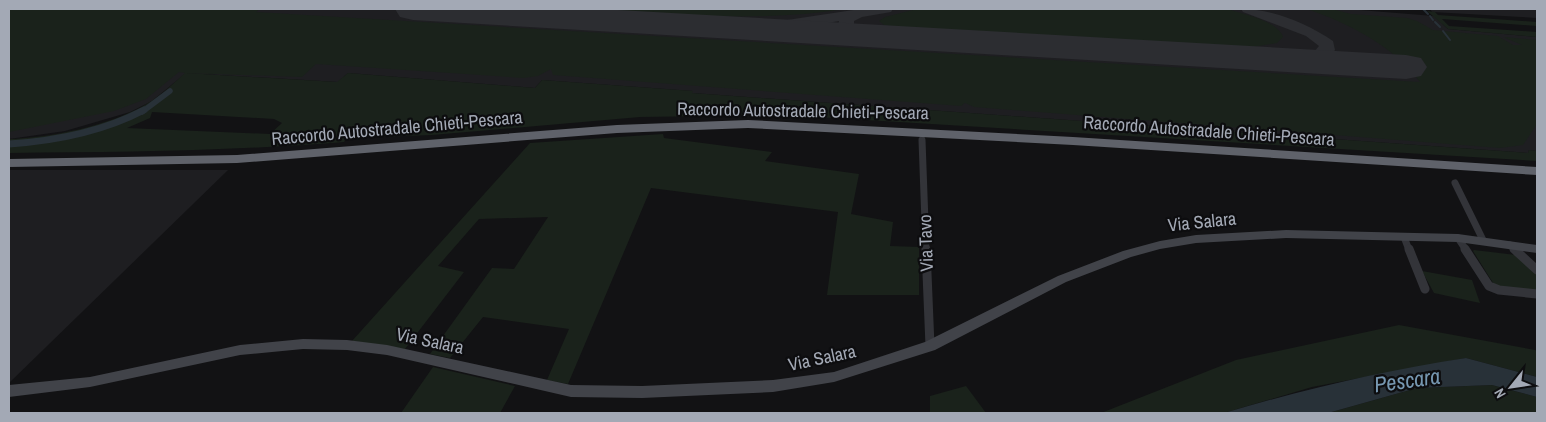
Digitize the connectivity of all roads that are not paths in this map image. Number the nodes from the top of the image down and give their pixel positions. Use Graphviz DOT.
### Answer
graph roads {
  1 [pos="922,140"];
  2 [pos="9,157"];
  3 [pos="9,163"];
  4 [pos="1537,165"];
  5 [pos="1537,171"];
  6 [pos="1455,182"];
  7 [pos="1404,237"];
  8 [pos="1458,238"];
  9 [pos="1483,240"];
  10 [pos="1508,243"];
  11 [pos="1537,249"];
  12 [pos="1537,270"];
  13 [pos="1425,288"];
  14 [pos="1537,294"];
  15 [pos="930,346"];
  16 [pos="9,391"];
  1 -- 15 [label="street, Via Tavo"];
  2 -- 4 [label="highway, Raccordo Autostradale Chieti-Pescara"];
  3 -- 5 [label="highway, Raccordo Autostradale Chieti-Pescara"];
  6 -- 9 [label="street"];
  7 -- 8 [label="street, Via Salara"];
  7 -- 13 [label="street"];
  7 -- 15 [label="street, Via Salara"];
  8 -- 9 [label="street, Via Salara"];
  8 -- 14 [label="street"];
  9 -- 10 [label="street, Via Salara"];
  10 -- 11 [label="street, Via Salara"];
  10 -- 12 [label="street"];
  15 -- 16 [label="street, Via Salara"];
}
